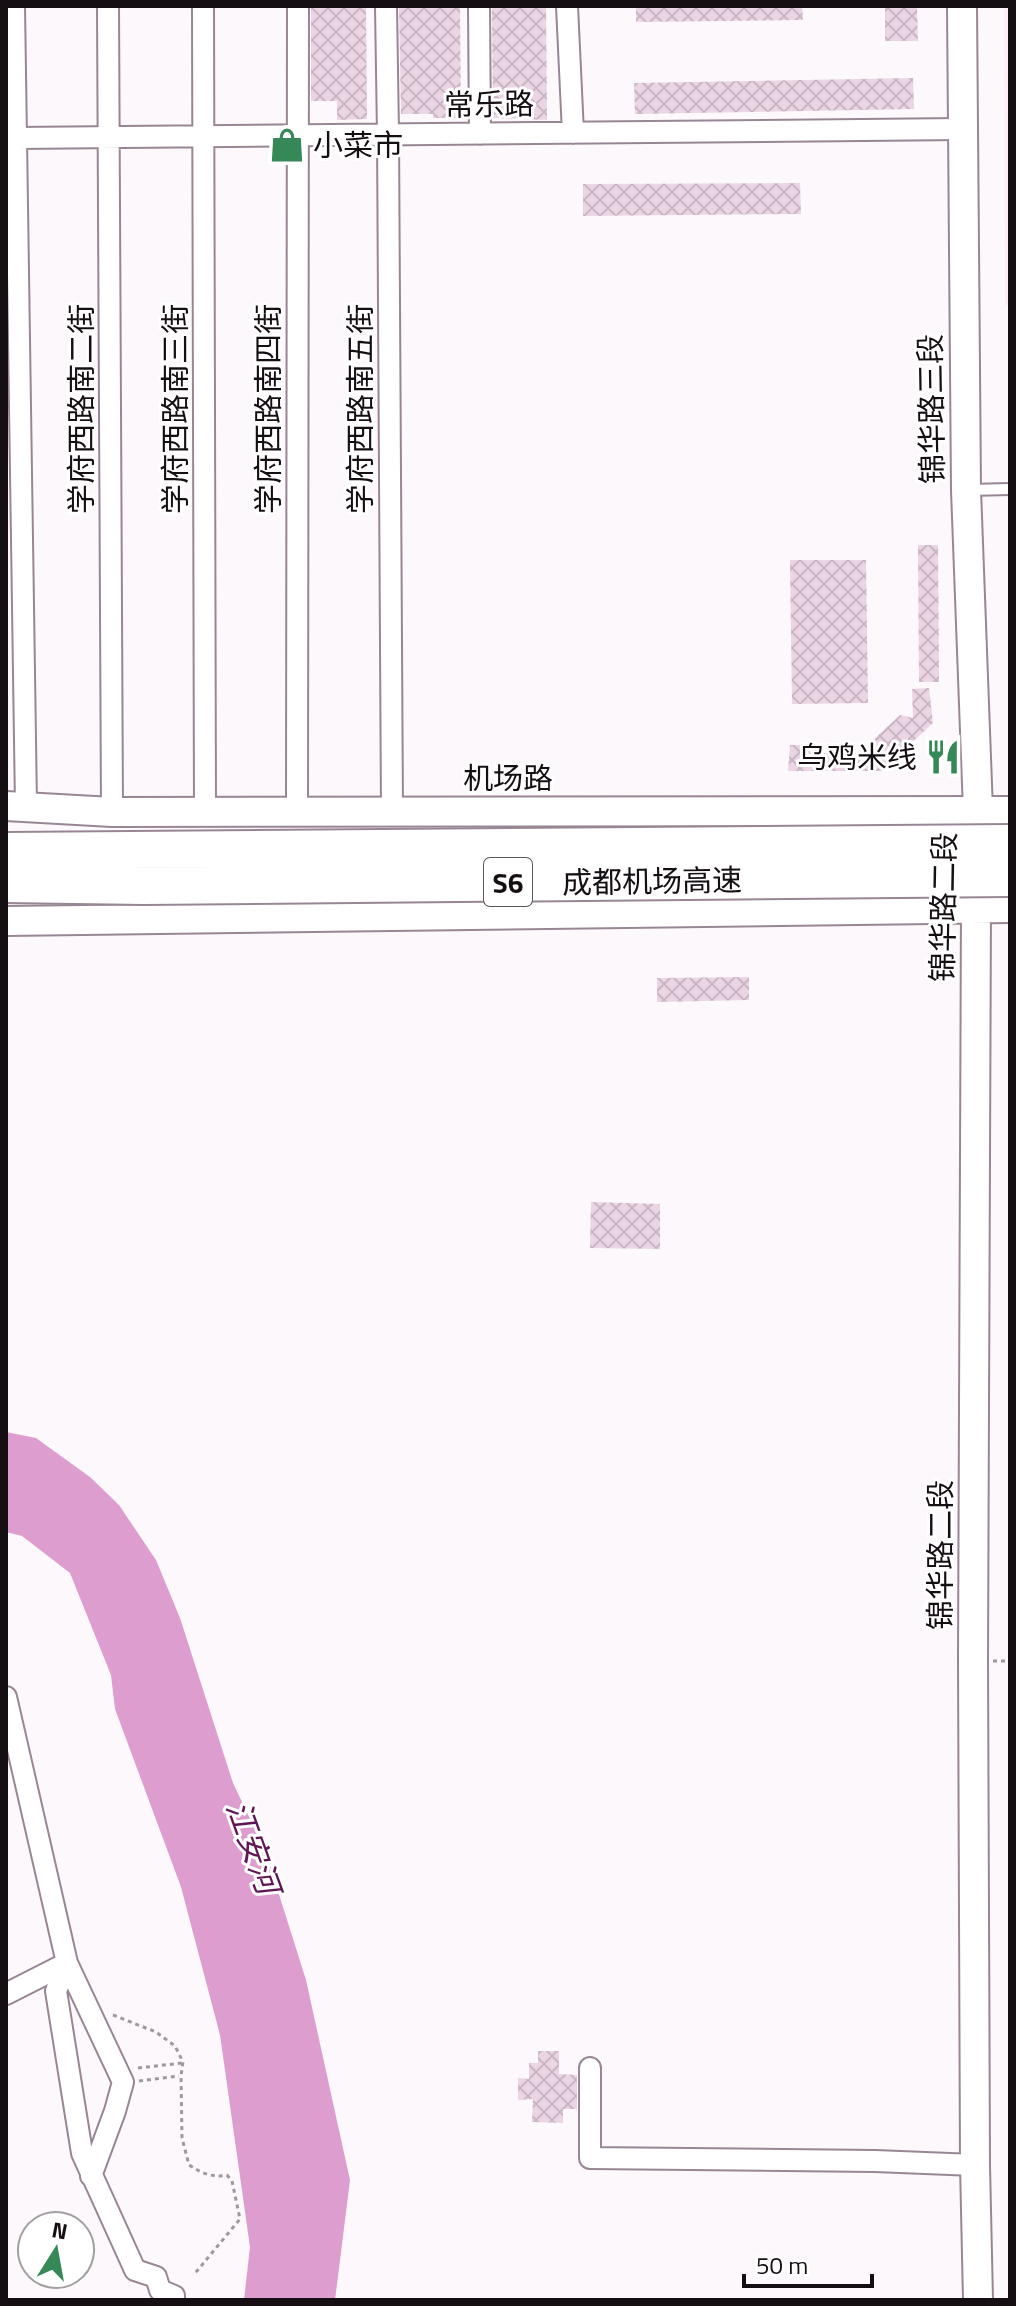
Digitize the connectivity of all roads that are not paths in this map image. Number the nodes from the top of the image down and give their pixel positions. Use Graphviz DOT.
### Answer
graph roads {
  1 [pos="14,6"];
  2 [pos="108,6"];
  3 [pos="203,6"];
  4 [pos="298,6"];
  5 [pos="386,6"];
  6 [pos="479,6"];
  7 [pos="567,6"];
  8 [pos="962,6"];
  9 [pos="962,129"];
  10 [pos="573,133"];
  11 [pos="388,134"];
  12 [pos="480,134"];
  13 [pos="299,135"];
  14 [pos="205,136"];
  15 [pos="109,137"];
  16 [pos="16,138"];
  17 [pos="1010,489"];
  18 [pos="966,490"];
  19 [pos="16,806"];
  20 [pos="978,811"];
  21 [pos="1010,811"];
  22 [pos="112,812"];
  23 [pos="205,812"];
  24 [pos="297,812"];
  25 [pos="392,812"];
  26 [pos="1010,843"];
  27 [pos="6,851"];
  28 [pos="1010,878"];
  29 [pos="6,884"];
  30 [pos="976,907"];
  31 [pos="1010,908"];
  32 [pos="6,921"];
  33 [pos="6,1697"];
  34 [pos="67,1963"];
  35 [pos="6,1994"];
  36 [pos="590,2068"];
  37 [pos="975,2165"];
  38 [pos="91,2176"];
  39 [pos="174,2300"];
  40 [pos="978,2300"];
  1 -- 16 [label="street"];
  2 -- 15 [label="street, 学府西路南二街"];
  3 -- 14 [label="street, 学府西路南三街"];
  4 -- 13 [label="street, 学府西路南四街"];
  5 -- 11 [label="street, 学府西路南五街"];
  6 -- 12 [label="street"];
  7 -- 10 [label="street"];
  8 -- 9 [label="main road, 锦华路三段"];
  9 -- 10 [label="street, 常乐路"];
  9 -- 18 [label="main road, 锦华路三段"];
  10 -- 12 [label="street, 常乐路"];
  11 -- 12 [label="street, 常乐路"];
  11 -- 13 [label="street, 常乐路"];
  11 -- 25 [label="street, 学府西路南五街"];
  13 -- 14 [label="street, 常乐路"];
  13 -- 24 [label="street, 学府西路南四街"];
  14 -- 15 [label="street, 常乐路"];
  14 -- 23 [label="street, 学府西路南三街"];
  15 -- 16 [label="street, 常乐路"];
  15 -- 22 [label="street, 学府西路南二街"];
  16 -- 19 [label="street"];
  17 -- 18 [label="lane"];
  18 -- 20 [label="main road, 锦华路三段"];
  19 -- 22 [label="main road, 机场路"];
  20 -- 21 [label="main road, 机场路"];
  20 -- 25 [label="main road, 机场路"];
  20 -- 30 [label="main road, 锦华路二段"];
  22 -- 23 [label="main road, 机场路"];
  23 -- 24 [label="main road, 机场路"];
  24 -- 25 [label="main road, 机场路"];
  26 -- 27 [label="highway, 成都机场高速 / S6, bridge"];
  28 -- 29 [label="highway, 成都机场高速 / S6, bridge"];
  30 -- 31 [label="main road"];
  30 -- 32 [label="main road"];
  30 -- 37 [label="main road, 锦华路二段"];
  33 -- 34 [label="street"];
  34 -- 35 [label="street"];
  34 -- 38 [label="street"];
  34 -- 38 [label="street"];
  36 -- 37 [label="street"];
  37 -- 40 [label="main road, 锦华路二段"];
  38 -- 39 [label="street"];
}
